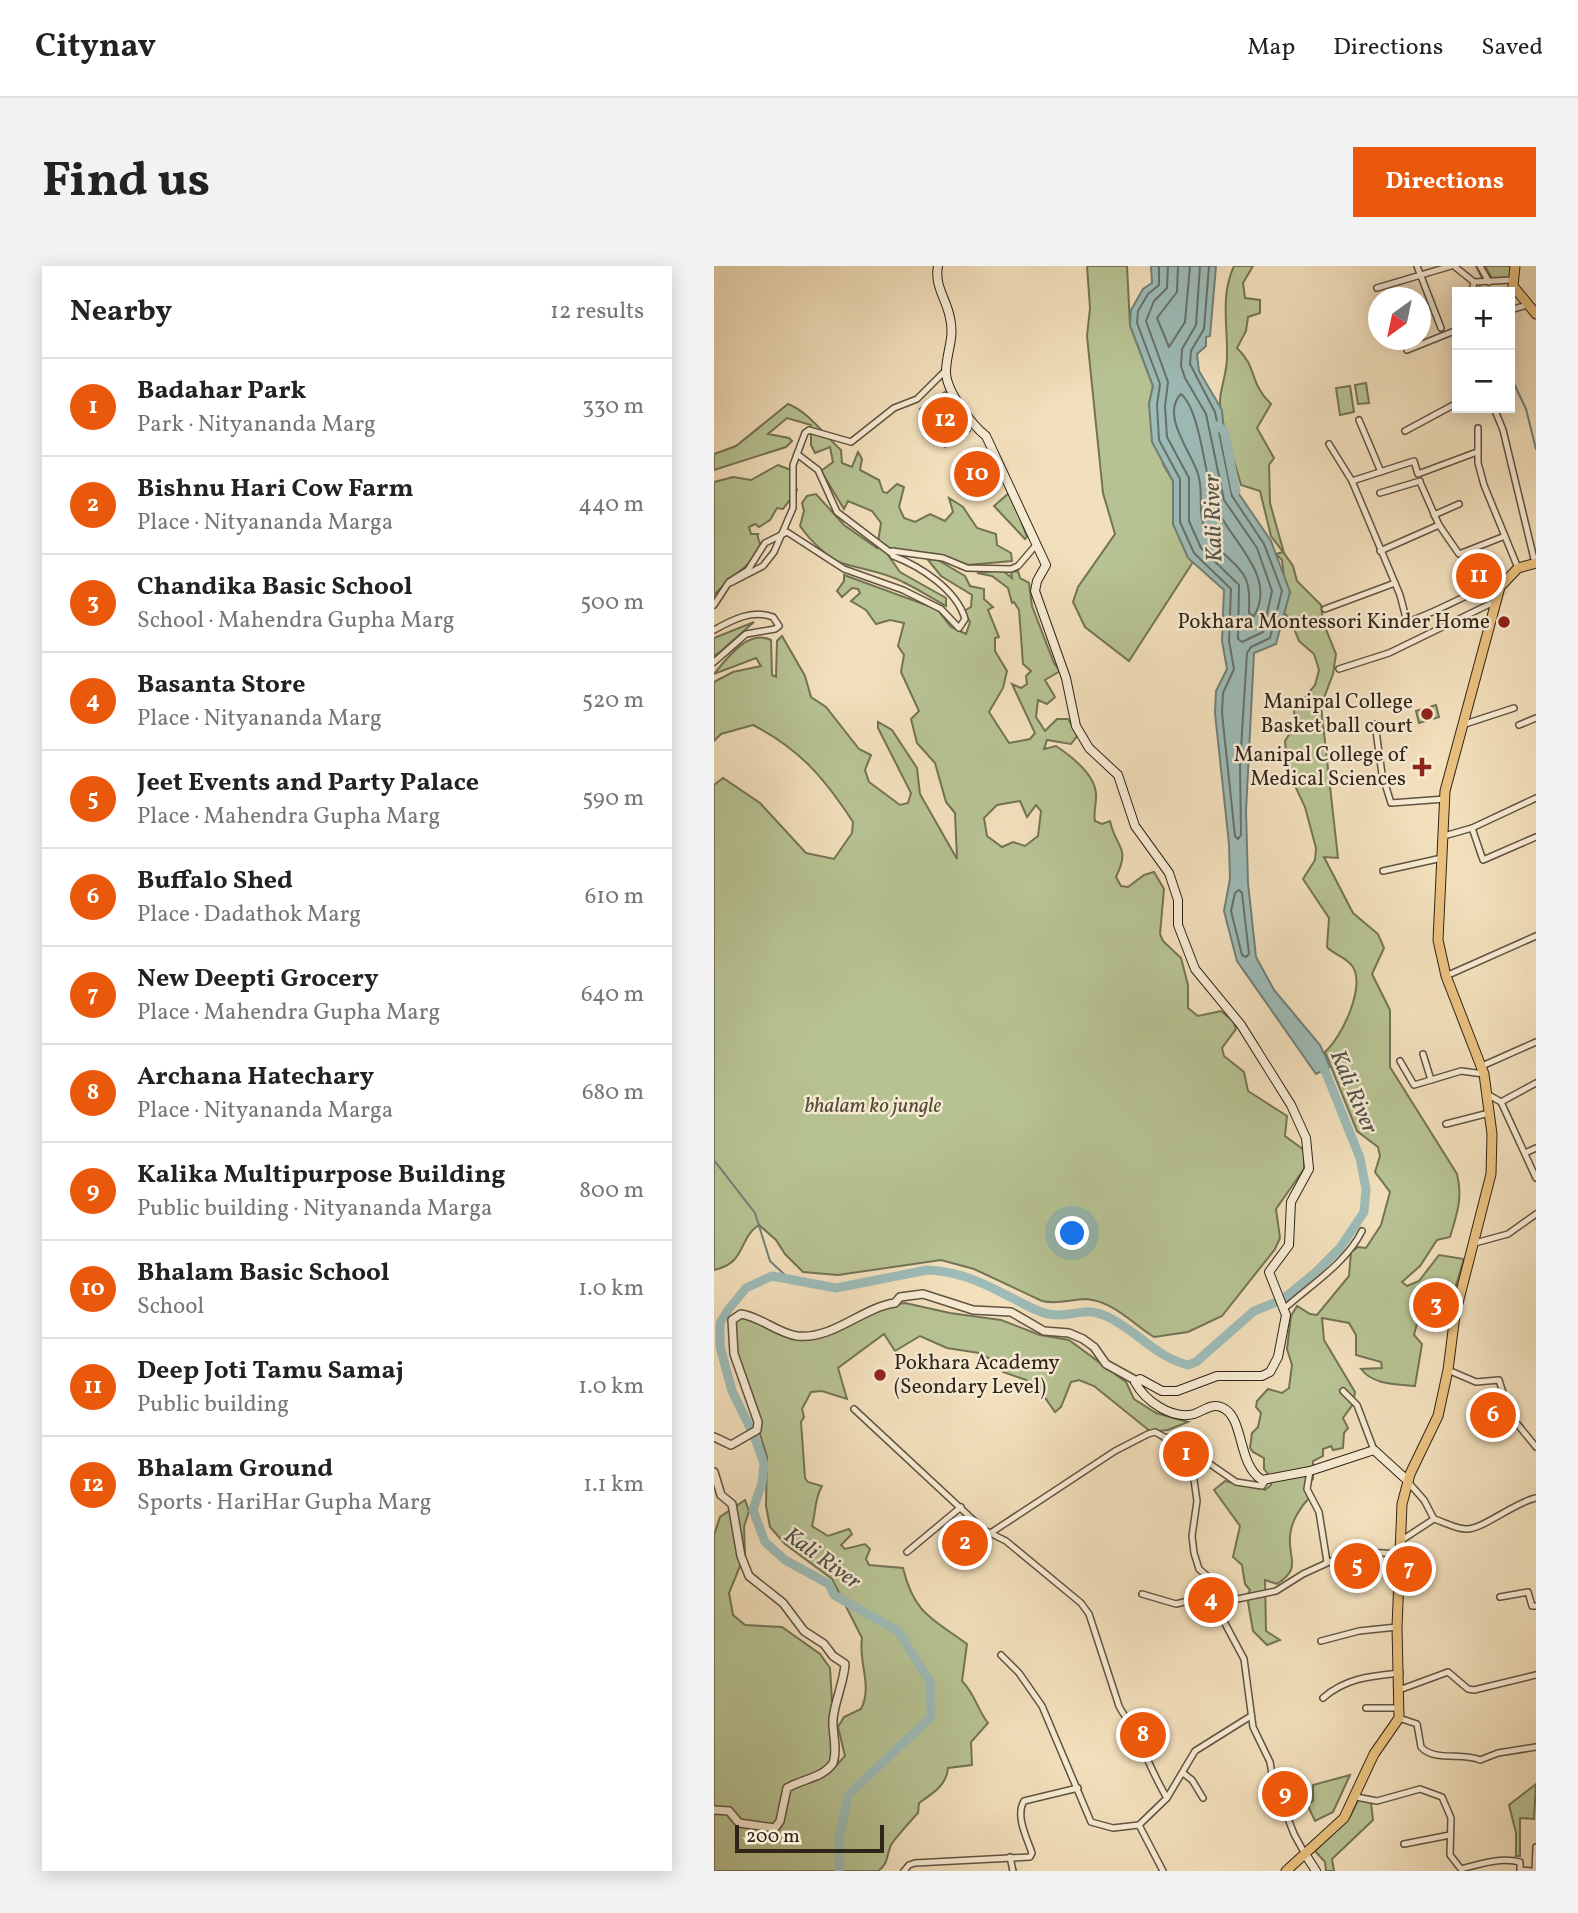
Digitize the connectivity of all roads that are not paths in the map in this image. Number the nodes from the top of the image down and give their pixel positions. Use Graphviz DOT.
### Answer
graph roads {
  1 [pos="938,266"];
  2 [pos="1417,266"];
  3 [pos="1453,266"];
  4 [pos="1479,266"];
  5 [pos="1513,272"];
  6 [pos="1421,277"];
  7 [pos="1487,281"];
  8 [pos="1475,282"];
  9 [pos="1381,287"];
  10 [pos="1474,287"];
  11 [pos="1527,305"];
  12 [pos="1515,309"];
  13 [pos="1536,314"];
  14 [pos="1441,328"];
  15 [pos="1452,332"];
  16 [pos="1431,340"];
  17 [pos="946,370"];
  18 [pos="1452,406"];
  19 [pos="1496,413"];
  20 [pos="1359,420"];
  21 [pos="1478,428"];
  22 [pos="1405,430"];
  23 [pos="1329,444"];
  24 [pos="1477,452"];
  25 [pos="797,454"];
  26 [pos="1381,471"];
  27 [pos="1418,474"];
  28 [pos="1352,481"];
  29 [pos="1420,482"];
  30 [pos="1380,493"];
  31 [pos="1459,504"];
  32 [pos="1434,515"];
  33 [pos="1439,526"];
  34 [pos="783,533"];
  35 [pos="1505,536"];
  36 [pos="1036,545"];
  37 [pos="1380,551"];
  38 [pos="891,552"];
  39 [pos="1536,563"];
  40 [pos="1518,568"];
  41 [pos="1504,581"];
  42 [pos="729,582"];
  43 [pos="1395,583"];
  44 [pos="1496,601"];
  45 [pos="714,605"];
  46 [pos="1325,609"];
  47 [pos="714,630"];
  48 [pos="714,662"];
  49 [pos="1339,668"];
  50 [pos="1514,708"];
  51 [pos="1536,718"];
  52 [pos="1376,724"];
  53 [pos="1465,724"];
  54 [pos="1519,725"];
  55 [pos="1536,798"];
  56 [pos="1445,799"];
  57 [pos="1472,828"];
  58 [pos="1444,836"];
  59 [pos="1536,837"];
  60 [pos="1442,858"];
  61 [pos="1383,871"];
  62 [pos="1536,936"];
  63 [pos="1446,976"];
  64 [pos="1536,1042"];
  65 [pos="1423,1054"];
  66 [pos="1400,1061"];
  67 [pos="1483,1070"];
  68 [pos="1432,1080"];
  69 [pos="1536,1083"];
  70 [pos="1487,1094"];
  71 [pos="1501,1102"];
  72 [pos="1489,1113"];
  73 [pos="1446,1124"];
  74 [pos="1536,1148"];
  75 [pos="1525,1153"];
  76 [pos="1536,1178"];
  77 [pos="1536,1214"];
  78 [pos="1362,1231"];
  79 [pos="1475,1242"];
  80 [pos="1284,1305"];
  81 [pos="1448,1370"];
  82 [pos="1135,1380"];
  83 [pos="1343,1391"];
  84 [pos="854,1409"];
  85 [pos="714,1437"];
  86 [pos="1164,1437"];
  87 [pos="1536,1445"];
  88 [pos="1374,1450"];
  89 [pos="1310,1471"];
  90 [pos="714,1472"];
  91 [pos="1266,1480"];
  92 [pos="1408,1481"];
  93 [pos="1536,1498"];
  94 [pos="961,1507"];
  95 [pos="1434,1519"];
  96 [pos="989,1534"];
  97 [pos="1400,1542"];
  98 [pos="907,1552"];
  99 [pos="1400,1554"];
  100 [pos="1327,1562"];
  101 [pos="1142,1594"];
  102 [pos="1216,1594"];
  103 [pos="1500,1597"];
  104 [pos="1218,1603"];
  105 [pos="1536,1606"];
  106 [pos="1397,1627"];
  107 [pos="1321,1641"];
  108 [pos="1001,1655"];
  109 [pos="1400,1673"];
  110 [pos="1536,1675"];
  111 [pos="1399,1690"];
  112 [pos="1323,1698"];
  113 [pos="1366,1708"];
  114 [pos="1399,1713"];
  115 [pos="1251,1716"];
  116 [pos="1536,1747"];
  117 [pos="1183,1773"];
  118 [pos="1078,1788"];
  119 [pos="1356,1797"];
  120 [pos="1167,1798"];
  121 [pos="1203,1798"];
  122 [pos="714,1810"];
  123 [pos="1139,1825"];
  124 [pos="1450,1836"];
  125 [pos="1404,1844"];
  126 [pos="1536,1847"];
  127 [pos="1305,1854"];
  128 [pos="1010,1857"];
  129 [pos="1461,1870"];
  130 [pos="904,1871"];
  131 [pos="1013,1871"];
  132 [pos="1163,1871"];
  133 [pos="1286,1871"];
  134 [pos="1316,1871"];
  135 [pos="1533,1871"];
  1 -- 17 [label="main road"];
  2 -- 6 [label="street"];
  3 -- 6 [label="street"];
  3 -- 8 [label="street"];
  4 -- 7 [label="street"];
  5 -- 7 [label="street"];
  5 -- 11 [label="main road"];
  6 -- 9 [label="street"];
  6 -- 14 [label="street"];
  7 -- 8 [label="street"];
  8 -- 10 [label="street"];
  11 -- 12 [label="street"];
  11 -- 13 [label="main road"];
  15 -- 16 [label="street"];
  17 -- 25 [label="street"];
  17 -- 36 [label="main road"];
  18 -- 22 [label="street"];
  19 -- 39 [label="street"];
  20 -- 26 [label="street"];
  21 -- 24 [label="street"];
  23 -- 28 [label="street"];
  24 -- 27 [label="street"];
  24 -- 35 [label="street"];
  25 -- 34 [label="street"];
  25 -- 38 [label="street"];
  26 -- 27 [label="street"];
  26 -- 28 [label="street"];
  27 -- 29 [label="street"];
  28 -- 37 [label="street"];
  29 -- 30 [label="street"];
  29 -- 32 [label="street"];
  31 -- 32 [label="street"];
  32 -- 33 [label="street"];
  33 -- 35 [label="street"];
  33 -- 37 [label="street"];
  34 -- 38 [label="street"];
  34 -- 42 [label="street"];
  34 -- 42 [label="street"];
  35 -- 40 [label="street"];
  36 -- 38 [label="street"];
  36 -- 80 [label="main road"];
  37 -- 43 [label="street"];
  39 -- 40 [label="main road"];
  40 -- 41 [label="main road"];
  41 -- 43 [label="street"];
  41 -- 44 [label="main road"];
  42 -- 45 [label="street"];
  43 -- 46 [label="street"];
  44 -- 49 [label="street"];
  44 -- 53 [label="main road"];
  47 -- 48 [label="street"];
  50 -- 53 [label="street"];
  51 -- 54 [label="street"];
  52 -- 56 [label="street"];
  53 -- 56 [label="main road"];
  55 -- 57 [label="street"];
  56 -- 58 [label="main road"];
  57 -- 58 [label="street"];
  57 -- 59 [label="street"];
  58 -- 60 [label="main road"];
  60 -- 61 [label="street"];
  60 -- 63 [label="main road"];
  62 -- 63 [label="street"];
  63 -- 67 [label="main road"];
  64 -- 67 [label="street"];
  65 -- 68 [label="street"];
  66 -- 68 [label="street"];
  67 -- 68 [label="street"];
  67 -- 70 [label="main road"];
  69 -- 71 [label="street"];
  70 -- 71 [label="street"];
  70 -- 72 [label="main road"];
  71 -- 75 [label="street"];
  72 -- 73 [label="street"];
  72 -- 79 [label="main road"];
  74 -- 75 [label="street"];
  75 -- 76 [label="street"];
  77 -- 79 [label="street"];
  78 -- 80 [label="street"];
  79 -- 81 [label="main road"];
  80 -- 82 [label="main road"];
  81 -- 87 [label="street"];
  81 -- 92 [label="main road"];
  82 -- 85 [label="street"];
  82 -- 91 [label="main road"];
  83 -- 88 [label="street"];
  84 -- 94 [label="street"];
  86 -- 91 [label="street"];
  86 -- 96 [label="street"];
  86 -- 102 [label="street"];
  88 -- 89 [label="main road"];
  88 -- 92 [label="main road"];
  89 -- 91 [label="main road"];
  89 -- 100 [label="street"];
  90 -- 122 [label="street"];
  92 -- 95 [label="street"];
  92 -- 97 [label="main road"];
  93 -- 95 [label="street"];
  94 -- 96 [label="street"];
  94 -- 98 [label="street"];
  95 -- 97 [label="street"];
  96 -- 120 [label="street"];
  97 -- 99 [label="main road"];
  99 -- 100 [label="street"];
  99 -- 106 [label="main road"];
  100 -- 104 [label="street"];
  101 -- 102 [label="street"];
  102 -- 104 [label="street"];
  103 -- 105 [label="street"];
  104 -- 115 [label="street"];
  106 -- 107 [label="street"];
  106 -- 109 [label="main road"];
  108 -- 118 [label="street"];
  109 -- 111 [label="main road"];
  109 -- 112 [label="street"];
  110 -- 111 [label="street"];
  111 -- 114 [label="main road"];
  113 -- 114 [label="street"];
  114 -- 116 [label="street"];
  114 -- 119 [label="main road"];
  115 -- 117 [label="street"];
  115 -- 127 [label="street"];
  117 -- 120 [label="street"];
  117 -- 121 [label="street"];
  118 -- 123 [label="street"];
  118 -- 128 [label="street"];
  119 -- 124 [label="street"];
  119 -- 127 [label="main road"];
  120 -- 123 [label="street"];
  123 -- 132 [label="street"];
  124 -- 125 [label="street"];
  124 -- 129 [label="street"];
  126 -- 135 [label="street"];
  127 -- 133 [label="main road"];
  127 -- 134 [label="main road"];
  128 -- 130 [label="street"];
  128 -- 131 [label="street"];
  129 -- 135 [label="street"];
}
